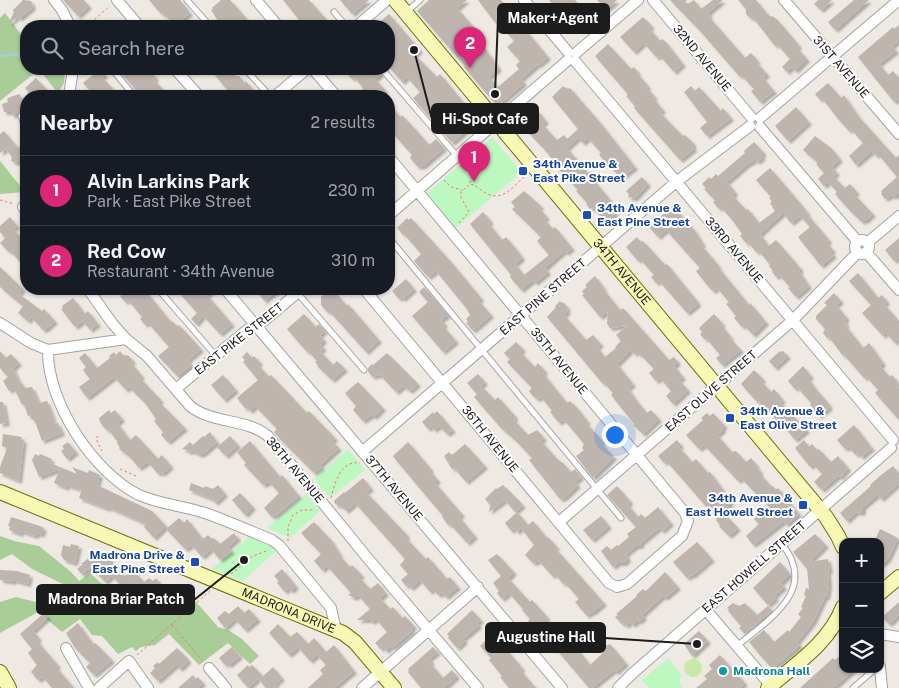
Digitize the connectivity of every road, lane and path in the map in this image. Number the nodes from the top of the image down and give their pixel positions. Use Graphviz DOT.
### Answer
graph roads {
  1 [pos="54,0"];
  2 [pos="187,0"];
  3 [pos="256,0"];
  4 [pos="387,0"];
  5 [pos="395,0"];
  6 [pos="420,0"];
  7 [pos="524,0"];
  8 [pos="638,0"];
  9 [pos="646,0"];
  10 [pos="652,0"];
  11 [pos="784,0"];
  12 [pos="898,0"];
  13 [pos="114,3"];
  14 [pos="334,12"];
  15 [pos="405,13"];
  16 [pos="67,20"];
  17 [pos="93,20"];
  18 [pos="132,20"];
  19 [pos="205,20"];
  20 [pos="273,20"];
  21 [pos="341,20"];
  22 [pos="364,20"];
  23 [pos="832,56"];
  24 [pos="572,57"];
  25 [pos="72,75"];
  26 [pos="117,75"];
  27 [pos="180,75"];
  28 [pos="251,75"];
  29 [pos="300,75"];
  30 [pos="318,75"];
  31 [pos="387,75"];
  32 [pos="68,90"];
  33 [pos="129,90"];
  34 [pos="193,90"];
  35 [pos="264,90"];
  36 [pos="281,90"];
  37 [pos="331,90"];
  38 [pos="497,121"];
  39 [pos="755,122"];
  40 [pos="899,134"];
  41 [pos="475,153"];
  42 [pos="457,156"];
  43 [pos="395,164"];
  44 [pos="526,175"];
  45 [pos="444,180"];
  46 [pos="676,182"];
  47 [pos="470,184"];
  48 [pos="417,190"];
  49 [pos="463,190"];
  50 [pos="0,200"];
  51 [pos="20,207"];
  52 [pos="395,210"];
  53 [pos="899,216"];
  54 [pos="459,223"];
  55 [pos="395,245"];
  56 [pos="600,247"];
  57 [pos="862,247"];
  58 [pos="899,290"];
  59 [pos="92,295"];
  60 [pos="163,295"];
  61 [pos="231,295"];
  62 [pos="293,295"];
  63 [pos="302,295"];
  64 [pos="369,295"];
  65 [pos="522,316"];
  66 [pos="794,320"];
  67 [pos="0,323"];
  68 [pos="256,324"];
  69 [pos="126,339"];
  70 [pos="48,350"];
  71 [pos="482,350"];
  72 [pos="216,356"];
  73 [pos="364,370"];
  74 [pos="443,383"];
  75 [pos="716,387"];
  76 [pos="176,389"];
  77 [pos="98,436"];
  78 [pos="895,444"];
  79 [pos="362,452"];
  80 [pos="637,455"];
  81 [pos="104,456"];
  82 [pos="363,464"];
  83 [pos="118,469"];
  84 [pos="138,475"];
  85 [pos="597,489"];
  86 [pos="0,492"];
  87 [pos="330,502"];
  88 [pos="819,510"];
  89 [pos="320,511"];
  90 [pos="621,518"];
  91 [pos="559,522"];
  92 [pos="839,539"];
  93 [pos="782,544"];
  94 [pos="274,550"];
  95 [pos="286,554"];
  96 [pos="230,576"];
  97 [pos="899,578"];
  98 [pos="478,587"];
  99 [pos="617,587"];
  100 [pos="211,589"];
  101 [pos="884,590"];
  102 [pos="706,610"];
  103 [pos="839,617"];
  104 [pos="172,624"];
  105 [pos="336,630"];
  106 [pos="428,630"];
  107 [pos="884,635"];
  108 [pos="899,637"];
  109 [pos="737,646"];
  110 [pos="66,648"];
  111 [pos="132,658"];
  112 [pos="207,666"];
  113 [pos="0,672"];
  114 [pos="380,672"];
  115 [pos="870,673"];
  116 [pos="881,673"];
  117 [pos="770,687"];
  118 [pos="9,688"];
  119 [pos="89,688"];
  120 [pos="98,688"];
  121 [pos="148,688"];
  122 [pos="226,688"];
  123 [pos="362,688"];
  124 [pos="394,688"];
  125 [pos="478,688"];
  126 [pos="562,688"];
  127 [pos="618,688"];
  128 [pos="853,688"];
  129 [pos="882,688"];
  1 -- 16 [label="street"];
  2 -- 19 [label="lane"];
  3 -- 20 [label="street"];
  4 -- 22 [label="street"];
  5 -- 15 [label="street, 34TH AVENUE"];
  6 -- 15 [label="lane"];
  7 -- 24 [label="street, 33RD AVENUE"];
  8 -- 24 [label="street"];
  9 -- 10 [label="street"];
  10 -- 39 [label="street, 32ND AVENUE"];
  11 -- 23 [label="street, 31ST AVENUE"];
  12 -- 23 [label="street, EAST PINE STREET"];
  13 -- 17 [label="path"];
  13 -- 18 [label="street"];
  14 -- 21 [label="lane"];
  15 -- 38 [label="street, 34TH AVENUE"];
  23 -- 39 [label="street, EAST PINE STREET"];
  23 -- 40 [label="street, 31ST AVENUE"];
  24 -- 38 [label="street"];
  24 -- 46 [label="street, 33RD AVENUE"];
  25 -- 32 [label="street"];
  26 -- 33 [label="lane"];
  27 -- 34 [label="street"];
  28 -- 35 [label="lane"];
  29 -- 36 [label="street"];
  30 -- 37 [label="street"];
  31 -- 42 [label="lane"];
  38 -- 42 [label="street"];
  38 -- 56 [label="street, 34TH AVENUE"];
  39 -- 46 [label="street, EAST PINE STREET"];
  39 -- 57 [label="street, 32ND AVENUE"];
  41 -- 47 [label="path"];
  42 -- 48 [label="street"];
  43 -- 48 [label="street, 35TH AVENUE"];
  44 -- 47 [label="path"];
  45 -- 49 [label="path"];
  46 -- 56 [label="street, EAST PINE STREET"];
  46 -- 66 [label="street, 33RD AVENUE"];
  47 -- 49 [label="path"];
  48 -- 52 [label="street"];
  48 -- 65 [label="street, 35TH AVENUE"];
  49 -- 54 [label="path"];
  50 -- 51 [label="path"];
  53 -- 57 [label="street, EAST OLIVE STREET"];
  55 -- 71 [label="lane"];
  56 -- 65 [label="street, EAST PINE STREET"];
  56 -- 75 [label="street, 34TH AVENUE"];
  57 -- 58 [label="street, 32ND AVENUE"];
  57 -- 66 [label="street, EAST OLIVE STREET"];
  59 -- 69 [label="street, 38TH AVENUE"];
  60 -- 72 [label="lane"];
  61 -- 68 [label="street, 37TH AVENUE"];
  62 -- 68 [label="street, EAST PIKE STREET"];
  63 -- 73 [label="lane"];
  64 -- 74 [label="street, 36TH AVENUE"];
  65 -- 71 [label="street, EAST PINE STREET"];
  65 -- 80 [label="street, 35TH AVENUE"];
  66 -- 75 [label="street, EAST OLIVE STREET"];
  66 -- 78 [label="street, 33RD AVENUE"];
  67 -- 70 [label="street"];
  68 -- 72 [label="street, EAST PIKE STREET"];
  68 -- 79 [label="street, 37TH AVENUE"];
  69 -- 70 [label="street"];
  69 -- 76 [label="street, 38TH AVENUE"];
  70 -- 95 [label="street"];
  71 -- 74 [label="street, EAST PINE STREET"];
  71 -- 85 [label="lane"];
  72 -- 76 [label="street, EAST PIKE STREET"];
  74 -- 79 [label="street, EAST PINE STREET"];
  74 -- 91 [label="street, 36TH AVENUE"];
  75 -- 80 [label="street, EAST OLIVE STREET"];
  75 -- 88 [label="street, 34TH AVENUE"];
  76 -- 106 [label="street, 38TH AVENUE"];
  77 -- 81 [label="path"];
  78 -- 88 [label="street, EAST HOWELL STREET"];
  79 -- 98 [label="street, 37TH AVENUE"];
  80 -- 85 [label="street, EAST OLIVE STREET"];
  80 -- 99 [label="street, 35TH AVENUE"];
  82 -- 87 [label="path"];
  83 -- 84 [label="path"];
  85 -- 90 [label="lane"];
  85 -- 91 [label="street, EAST OLIVE STREET"];
  86 -- 105 [label="street, MADRONA DRIVE"];
  88 -- 92 [label="street, 34TH AVENUE"];
  88 -- 93 [label="street, EAST HOWELL STREET"];
  89 -- 95 [label="path"];
  91 -- 99 [label="street, 36TH AVENUE"];
  93 -- 102 [label="street, EAST HOWELL STREET"];
  93 -- 109 [label="lane"];
  94 -- 96 [label="path"];
  95 -- 105 [label="street"];
  97 -- 101 [label="street"];
  98 -- 106 [label="street"];
  98 -- 126 [label="street, 37TH AVENUE"];
  100 -- 104 [label="path"];
  102 -- 109 [label="street"];
  102 -- 127 [label="street, EAST HOWELL STREET"];
  103 -- 117 [label="street"];
  104 -- 111 [label="path"];
  104 -- 112 [label="path"];
  105 -- 114 [label="street, MADRONA DRIVE"];
  106 -- 114 [label="street"];
  106 -- 125 [label="street, 38TH AVENUE"];
  107 -- 108 [label="street"];
  109 -- 117 [label="street"];
  110 -- 119 [label="street"];
  111 -- 120 [label="street"];
  111 -- 121 [label="street"];
  112 -- 122 [label="street"];
  113 -- 118 [label="street"];
  114 -- 123 [label="street"];
  114 -- 124 [label="street, MADRONA DRIVE"];
  115 -- 128 [label="lane"];
  116 -- 129 [label="street"];
}
